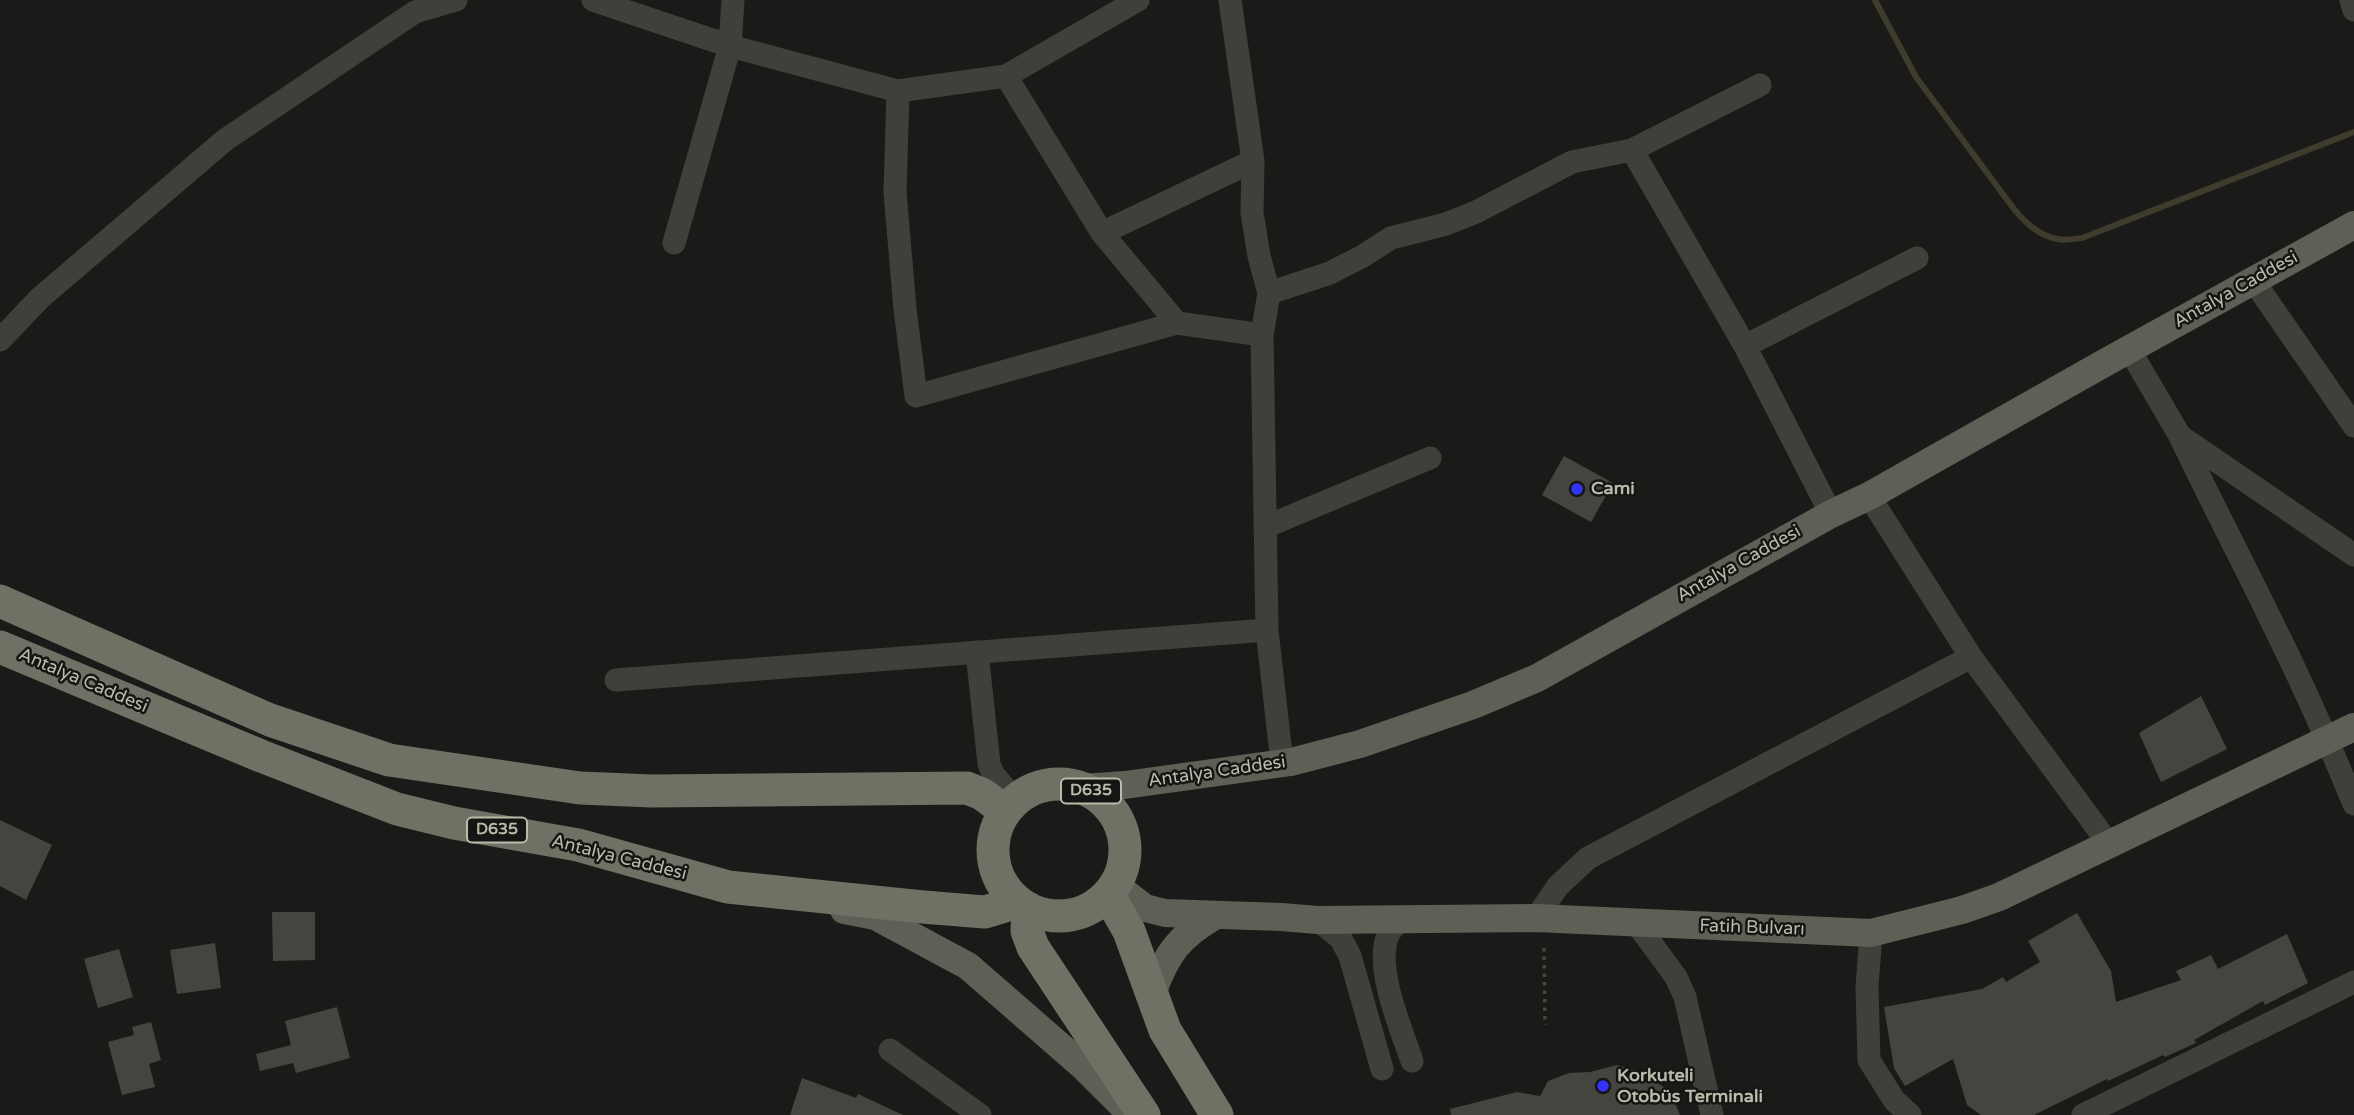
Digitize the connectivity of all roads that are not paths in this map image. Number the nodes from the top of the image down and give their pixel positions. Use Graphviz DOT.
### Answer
graph roads {
  1 [pos="456,0"];
  2 [pos="593,0"];
  3 [pos="733,0"];
  4 [pos="1138,0"];
  5 [pos="1230,0"];
  6 [pos="2351,0"];
  7 [pos="2354,10"];
  8 [pos="730,46"];
  9 [pos="1006,76"];
  10 [pos="1760,85"];
  11 [pos="898,91"];
  12 [pos="1632,150"];
  13 [pos="1253,161"];
  14 [pos="2354,225"];
  15 [pos="1102,233"];
  16 [pos="674,243"];
  17 [pos="1917,258"];
  18 [pos="2253,280"];
  19 [pos="1269,293"];
  20 [pos="1177,323"];
  21 [pos="1262,335"];
  22 [pos="0,340"];
  23 [pos="1745,346"];
  24 [pos="2129,349"];
  25 [pos="2354,426"];
  26 [pos="2180,436"];
  27 [pos="1430,458"];
  28 [pos="1869,496"];
  29 [pos="1831,514"];
  30 [pos="1265,527"];
  31 [pos="2354,555"];
  32 [pos="0,601"];
  33 [pos="1267,630"];
  34 [pos="0,647"];
  35 [pos="977,652"];
  36 [pos="1971,657"];
  37 [pos="615,680"];
  38 [pos="2354,727"];
  39 [pos="2328,739"];
  40 [pos="1282,763"];
  41 [pos="1083,788"];
  42 [pos="2354,804"];
  43 [pos="1010,806"];
  44 [pos="2109,844"];
  45 [pos="732,887"];
  46 [pos="1112,890"];
  47 [pos="1023,905"];
  48 [pos="1216,915"];
  49 [pos="1404,918"];
  50 [pos="1536,918"];
  51 [pos="1318,920"];
  52 [pos="1637,924"];
  53 [pos="1871,933"];
  54 [pos="2354,982"];
  55 [pos="1152,993"];
  56 [pos="890,1050"];
  57 [pos="1412,1061"];
  58 [pos="1382,1069"];
  59 [pos="980,1115"];
  60 [pos="1132,1115"];
  61 [pos="1144,1115"];
  62 [pos="1217,1115"];
  63 [pos="1712,1115"];
  64 [pos="1910,1115"];
  65 [pos="2084,1115"];
  1 -- 22 [label="street"];
  2 -- 8 [label="street"];
  3 -- 8 [label="street"];
  4 -- 9 [label="street"];
  5 -- 13 [label="street"];
  6 -- 7 [label="street"];
  8 -- 11 [label="street"];
  8 -- 16 [label="street"];
  9 -- 11 [label="street"];
  9 -- 15 [label="street"];
  10 -- 12 [label="street"];
  11 -- 20 [label="street"];
  12 -- 19 [label="street"];
  12 -- 23 [label="street"];
  13 -- 15 [label="street"];
  13 -- 19 [label="street"];
  14 -- 18 [label="main road, Antalya Caddesi"];
  15 -- 20 [label="street"];
  17 -- 23 [label="street"];
  18 -- 24 [label="main road, Antalya Caddesi"];
  18 -- 25 [label="street"];
  19 -- 21 [label="street"];
  20 -- 21 [label="street"];
  21 -- 30 [label="street"];
  23 -- 29 [label="street"];
  24 -- 26 [label="street"];
  24 -- 28 [label="main road, Antalya Caddesi"];
  26 -- 31 [label="street"];
  26 -- 39 [label="street"];
  27 -- 30 [label="street"];
  28 -- 29 [label="main road, Antalya Caddesi"];
  28 -- 36 [label="street"];
  29 -- 40 [label="main road, Antalya Caddesi"];
  30 -- 33 [label="street"];
  32 -- 43 [label="highway"];
  33 -- 35 [label="street"];
  33 -- 40 [label="street"];
  34 -- 45 [label="highway, Antalya Caddesi / D635"];
  35 -- 37 [label="street"];
  35 -- 43 [label="street"];
  36 -- 44 [label="street"];
  36 -- 50 [label="street"];
  38 -- 39 [label="main road, Fatih Bulvarı"];
  39 -- 42 [label="street"];
  39 -- 44 [label="main road, Fatih Bulvarı"];
  40 -- 41 [label="main road, Antalya Caddesi"];
  41 -- 43 [label="highway, D635"];
  41 -- 46 [label="highway, D635"];
  43 -- 47 [label="highway"];
  44 -- 53 [label="main road, Fatih Bulvarı"];
  45 -- 47 [label="highway, Antalya Caddesi / D635"];
  45 -- 60 [label="main road"];
  46 -- 47 [label="highway, D635"];
  46 -- 48 [label="main road, Fatih Bulvarı"];
  46 -- 55 [label="highway"];
  47 -- 61 [label="highway"];
  48 -- 51 [label="main road, Fatih Bulvarı"];
  48 -- 55 [label="main road"];
  49 -- 50 [label="main road, Fatih Bulvarı"];
  49 -- 51 [label="main road, Fatih Bulvarı"];
  49 -- 57 [label="street"];
  50 -- 52 [label="main road, Fatih Bulvarı"];
  51 -- 58 [label="street"];
  52 -- 53 [label="main road, Fatih Bulvarı"];
  52 -- 63 [label="street"];
  53 -- 64 [label="street"];
  54 -- 65 [label="street"];
  55 -- 62 [label="highway"];
  56 -- 59 [label="street"];
}
